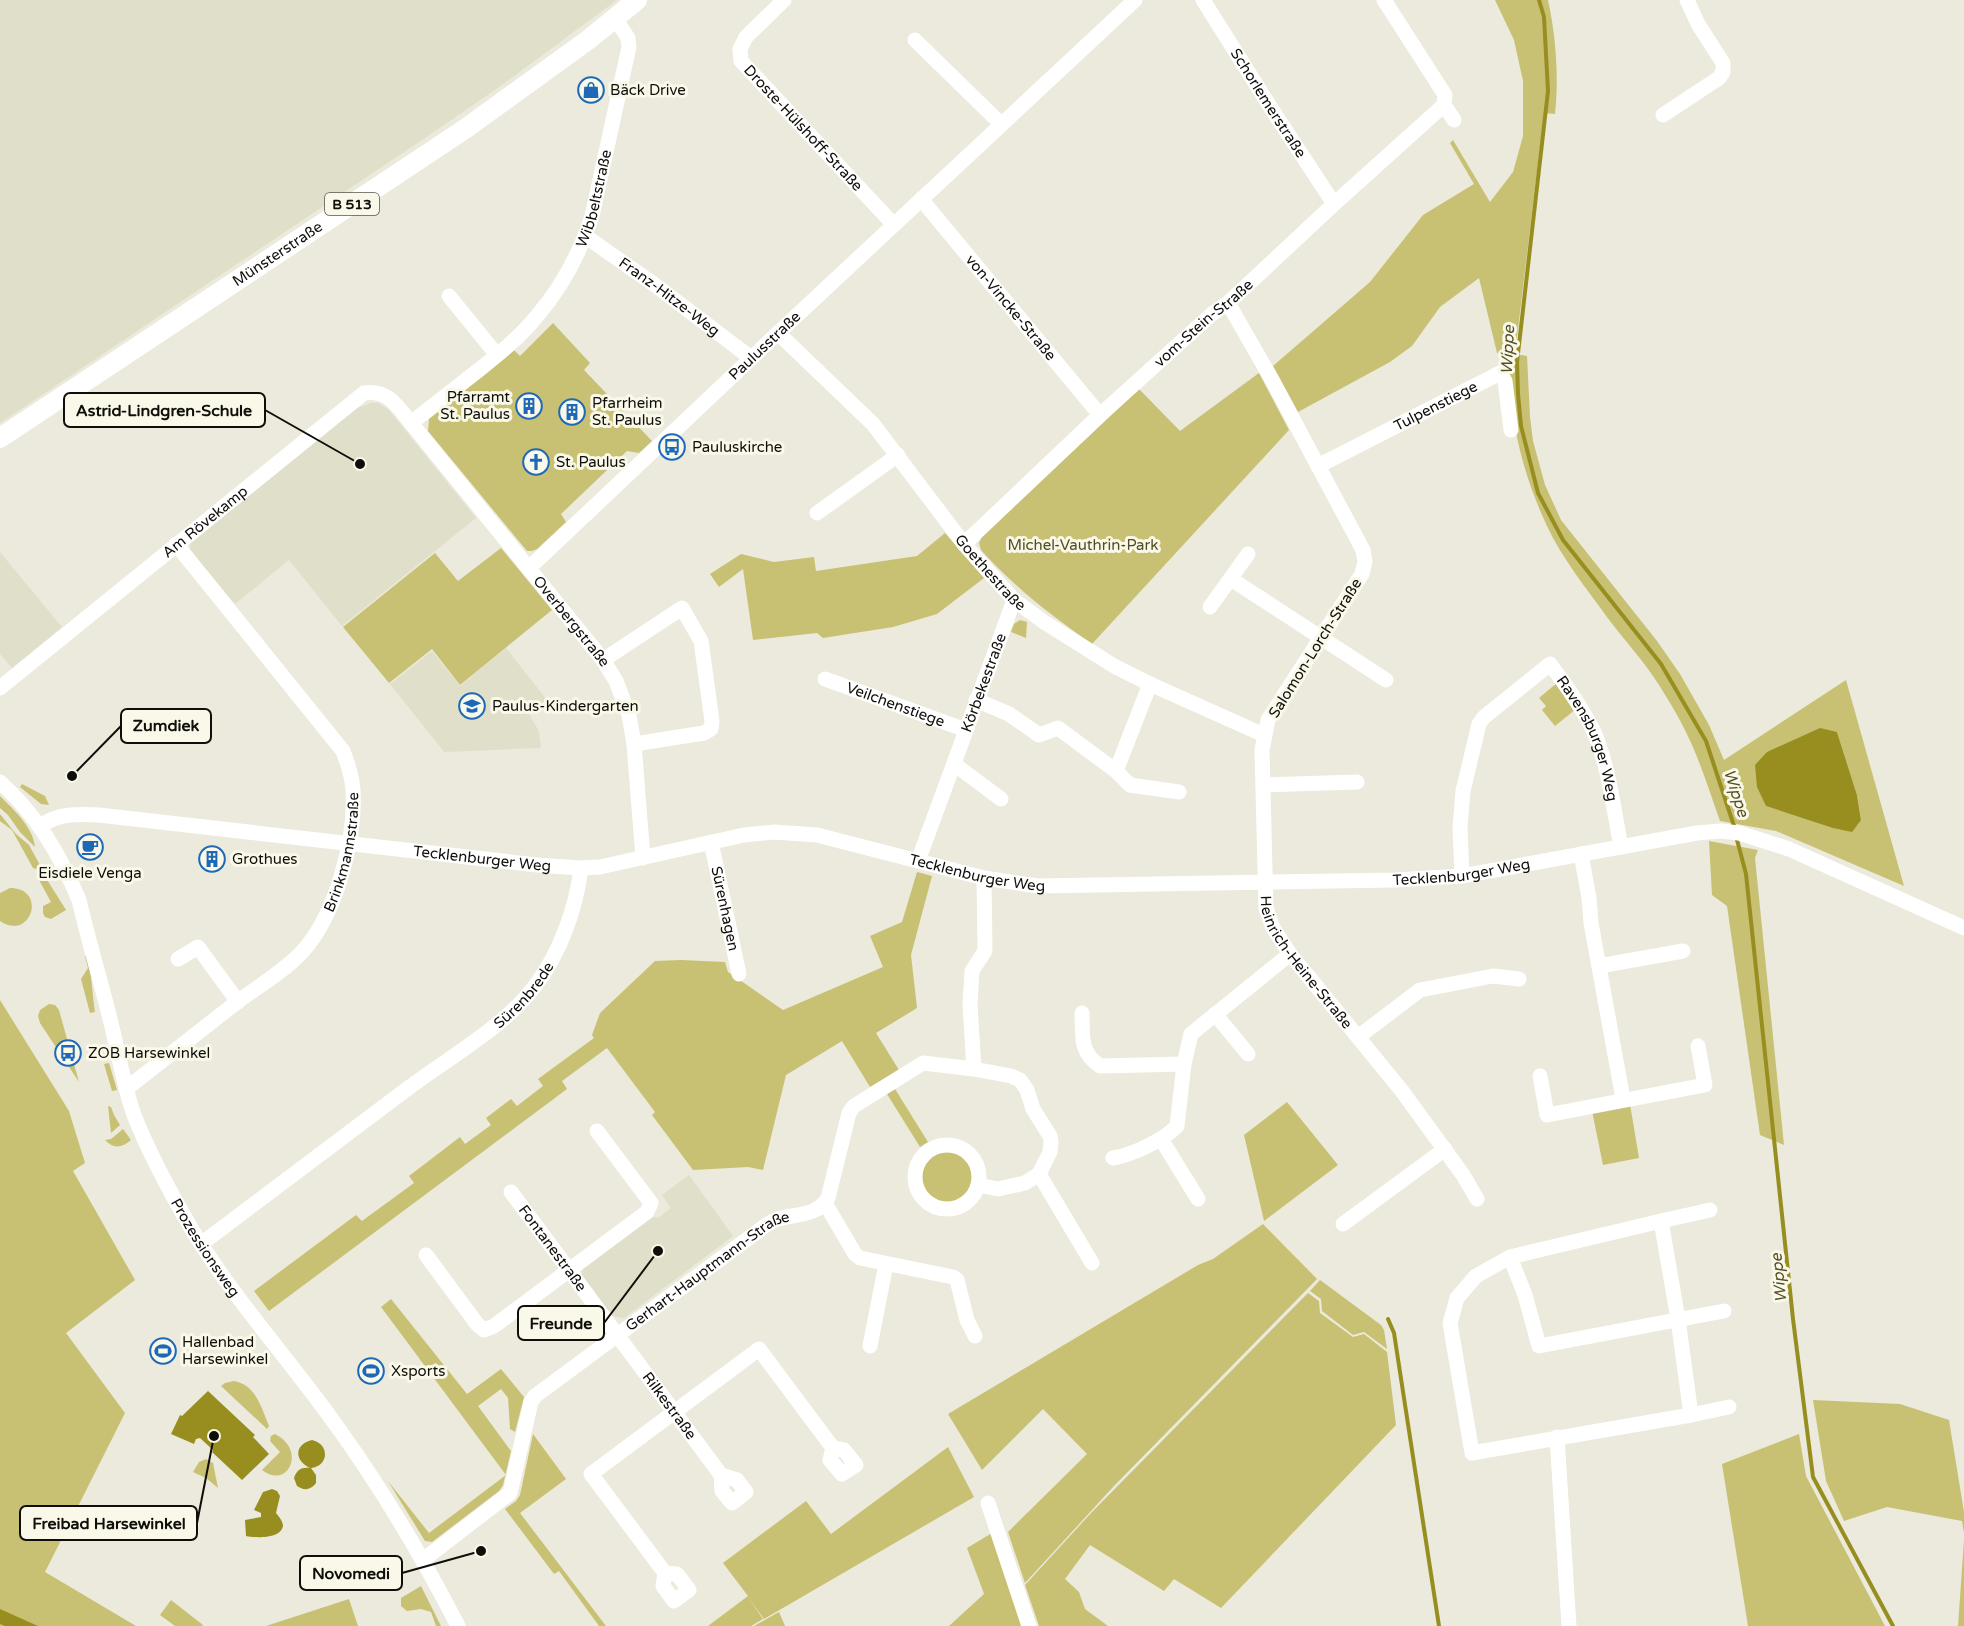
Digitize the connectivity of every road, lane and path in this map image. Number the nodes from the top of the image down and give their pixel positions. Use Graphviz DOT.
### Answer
graph roads {
  1 [pos="637,0"];
  2 [pos="784,0"];
  3 [pos="1135,0"];
  4 [pos="1203,0"];
  5 [pos="1384,0"];
  6 [pos="1687,0"];
  7 [pos="615,18"];
  8 [pos="915,40"];
  9 [pos="1444,105"];
  10 [pos="1662,115"];
  11 [pos="1454,120"];
  12 [pos="1001,124"];
  13 [pos="921,199"];
  14 [pos="1334,204"];
  15 [pos="894,225"];
  16 [pos="585,236"];
  17 [pos="449,296"];
  18 [pos="1228,303"];
  19 [pos="778,333"];
  20 [pos="497,355"];
  21 [pos="752,358"];
  22 [pos="1100,415"];
  23 [pos="411,423"];
  24 [pos="1511,430"];
  25 [pos="0,438"];
  26 [pos="898,455"];
  27 [pos="1318,466"];
  28 [pos="817,513"];
  29 [pos="176,544"];
  30 [pos="964,544"];
  31 [pos="1248,554"];
  32 [pos="529,568"];
  33 [pos="1231,579"];
  34 [pos="1014,600"];
  35 [pos="1210,607"];
  36 [pos="1320,639"];
  37 [pos="603,660"];
  38 [pos="825,679"];
  39 [pos="1386,680"];
  40 [pos="1150,684"];
  41 [pos="0,688"];
  42 [pos="976,700"];
  43 [pos="966,730"];
  44 [pos="1264,735"];
  45 [pos="634,744"];
  46 [pos="954,764"];
  47 [pos="1116,771"];
  48 [pos="0,782"];
  49 [pos="1357,782"];
  50 [pos="1263,785"];
  51 [pos="1179,792"];
  52 [pos="1001,799"];
  53 [pos="40,826"];
  54 [pos="711,842"];
  55 [pos="349,843"];
  56 [pos="1621,847"];
  57 [pos="1581,854"];
  58 [pos="643,858"];
  59 [pos="918,861"];
  60 [pos="581,868"];
  61 [pos="1462,876"];
  62 [pos="984,878"];
  63 [pos="1264,882"];
  64 [pos="1964,928"];
  65 [pos="1683,951"];
  66 [pos="1290,954"];
  67 [pos="178,959"];
  68 [pos="1599,966"];
  69 [pos="739,974"];
  70 [pos="1519,980"];
  71 [pos="238,1002"];
  72 [pos="1082,1013"];
  73 [pos="1215,1014"];
  74 [pos="1359,1037"];
  75 [pos="1698,1046"];
  76 [pos="1248,1054"];
  77 [pos="1184,1064"];
  78 [pos="974,1069"];
  79 [pos="1540,1076"];
  80 [pos="126,1089"];
  81 [pos="1623,1099"];
  82 [pos="597,1131"];
  83 [pos="1161,1139"];
  84 [pos="1445,1149"];
  85 [pos="1113,1158"];
  86 [pos="1039,1174"];
  87 [pos="978,1185"];
  88 [pos="511,1192"];
  89 [pos="1198,1199"];
  90 [pos="1477,1199"];
  91 [pos="825,1203"];
  92 [pos="1710,1210"];
  93 [pos="1661,1221"];
  94 [pos="1343,1224"];
  95 [pos="201,1244"];
  96 [pos="426,1255"];
  97 [pos="1510,1257"];
  98 [pos="1092,1263"];
  99 [pos="886,1264"];
  100 [pos="569,1270"];
  101 [pos="1724,1311"];
  102 [pos="1678,1319"];
  103 [pos="617,1335"];
  104 [pos="975,1336"];
  105 [pos="870,1346"];
  106 [pos="1729,1407"];
  107 [pos="674,1411"];
  108 [pos="1691,1414"];
  109 [pos="1557,1437"];
  110 [pos="832,1448"];
  111 [pos="721,1475"];
  112 [pos="988,1503"];
  113 [pos="423,1560"];
  114 [pos="665,1573"];
  115 [pos="458,1626"];
  116 [pos="1029,1626"];
  117 [pos="1569,1626"];
  1 -- 7 [label="main road, Münsterstraße / B 513"];
  2 -- 15 [label="street, Droste-Hülshoff-Straße"];
  3 -- 12 [label="street, Paulusstraße"];
  4 -- 14 [label="street, Schorlemerstraße"];
  5 -- 9 [label="street"];
  6 -- 10 [label="street"];
  7 -- 16 [label="street, Wibbeltstraße"];
  7 -- 25 [label="main road, Münsterstraße / B 513"];
  8 -- 12 [label="street"];
  9 -- 11 [label="street"];
  9 -- 14 [label="street, vom-Stein-Straße"];
  12 -- 13 [label="street, Paulusstraße"];
  13 -- 15 [label="street, Paulusstraße"];
  13 -- 22 [label="street, von-Vincke-Straße"];
  14 -- 18 [label="street, vom-Stein-Straße"];
  15 -- 19 [label="street, Paulusstraße"];
  16 -- 20 [label="street, Wibbeltstraße"];
  16 -- 21 [label="street, Franz-Hitze-Weg"];
  17 -- 20 [label="street"];
  18 -- 22 [label="street, vom-Stein-Straße"];
  18 -- 27 [label="street, Salomon-Lorch-Straße"];
  19 -- 21 [label="street, Paulusstraße"];
  19 -- 26 [label="street, Goethestraße"];
  20 -- 23 [label="street, Wibbeltstraße"];
  21 -- 32 [label="street, Paulusstraße"];
  22 -- 30 [label="street, vom-Stein-Straße"];
  23 -- 29 [label="street, Am Rövekamp"];
  23 -- 32 [label="street, Overbergstraße"];
  24 -- 27 [label="street, Tulpenstiege"];
  26 -- 28 [label="street"];
  26 -- 30 [label="street, Goethestraße"];
  27 -- 36 [label="street, Salomon-Lorch-Straße"];
  29 -- 41 [label="street, Am Rövekamp"];
  29 -- 55 [label="street, Brinkmannstraße"];
  30 -- 34 [label="street, Goethestraße"];
  31 -- 33 [label="street"];
  32 -- 37 [label="street, Overbergstraße"];
  33 -- 35 [label="street"];
  33 -- 36 [label="street"];
  34 -- 40 [label="street, Goethestraße"];
  34 -- 42 [label="street, Körbekestraße"];
  36 -- 39 [label="street"];
  36 -- 44 [label="street, Salomon-Lorch-Straße"];
  37 -- 45 [label="street, Overbergstraße"];
  37 -- 45 [label="street"];
  38 -- 43 [label="street, Veilchenstiege"];
  40 -- 44 [label="street, Goethestraße"];
  40 -- 47 [label="street"];
  42 -- 43 [label="street, Körbekestraße"];
  42 -- 47 [label="street"];
  43 -- 46 [label="street, Körbekestraße"];
  44 -- 50 [label="street, Salomon-Lorch-Straße"];
  45 -- 58 [label="street, Overbergstraße"];
  46 -- 52 [label="street"];
  46 -- 59 [label="street, Körbekestraße"];
  47 -- 51 [label="street"];
  48 -- 53 [label="street"];
  49 -- 50 [label="street"];
  50 -- 63 [label="street, Salomon-Lorch-Straße"];
  53 -- 55 [label="street, Tecklenburger Weg"];
  53 -- 80 [label="street, Prozessionsweg"];
  54 -- 58 [label="street, Tecklenburger Weg"];
  54 -- 59 [label="street, Tecklenburger Weg"];
  54 -- 69 [label="street, Sürenhagen"];
  55 -- 60 [label="street, Tecklenburger Weg"];
  55 -- 71 [label="street, Brinkmannstraße"];
  56 -- 57 [label="street, Tecklenburger Weg"];
  56 -- 61 [label="street, Ravensburger Weg"];
  56 -- 64 [label="street, Tecklenburger Weg"];
  57 -- 61 [label="street, Tecklenburger Weg"];
  57 -- 68 [label="street"];
  58 -- 60 [label="street, Tecklenburger Weg"];
  59 -- 62 [label="street, Tecklenburger Weg"];
  60 -- 95 [label="street, Sürenbrede"];
  61 -- 63 [label="street, Tecklenburger Weg"];
  62 -- 63 [label="street, Tecklenburger Weg"];
  62 -- 78 [label="street"];
  63 -- 66 [label="street, Heinrich-Heine-Straße"];
  65 -- 68 [label="street"];
  66 -- 73 [label="street"];
  66 -- 74 [label="street, Heinrich-Heine-Straße"];
  67 -- 71 [label="street"];
  68 -- 81 [label="street"];
  70 -- 74 [label="street, Heinrich-Heine-Straße"];
  71 -- 80 [label="street, Brinkmannstraße"];
  72 -- 77 [label="street"];
  73 -- 76 [label="street"];
  73 -- 77 [label="street"];
  74 -- 84 [label="street, Heinrich-Heine-Straße"];
  75 -- 81 [label="street"];
  77 -- 83 [label="street"];
  78 -- 86 [label="street"];
  78 -- 91 [label="street"];
  79 -- 81 [label="street"];
  80 -- 95 [label="street, Prozessionsweg"];
  82 -- 100 [label="street"];
  83 -- 85 [label="street"];
  83 -- 89 [label="street"];
  84 -- 90 [label="street, Heinrich-Heine-Straße"];
  84 -- 94 [label="street"];
  86 -- 87 [label="street"];
  86 -- 98 [label="street"];
  87 -- 87 [label="street"];
  88 -- 100 [label="street, Fontanestraße"];
  91 -- 99 [label="street"];
  91 -- 103 [label="street, Gerhart-Hauptmann-Straße"];
  92 -- 93 [label="street"];
  93 -- 97 [label="street"];
  93 -- 102 [label="street"];
  95 -- 113 [label="street, Prozessionsweg"];
  96 -- 100 [label="street"];
  97 -- 102 [label="street"];
  97 -- 109 [label="street"];
  99 -- 104 [label="street"];
  99 -- 105 [label="street"];
  100 -- 103 [label="street, Fontanestraße"];
  101 -- 102 [label="street"];
  102 -- 108 [label="street"];
  103 -- 107 [label="street, Rilkestraße"];
  103 -- 113 [label="street, Gerhart-Hauptmann-Straße"];
  106 -- 108 [label="street"];
  107 -- 110 [label="street"];
  107 -- 111 [label="street, Rilkestraße"];
  107 -- 114 [label="street"];
  108 -- 109 [label="street"];
  109 -- 117 [label="street"];
  112 -- 116 [label="street"];
  113 -- 115 [label="street, Prozessionsweg"];
}
